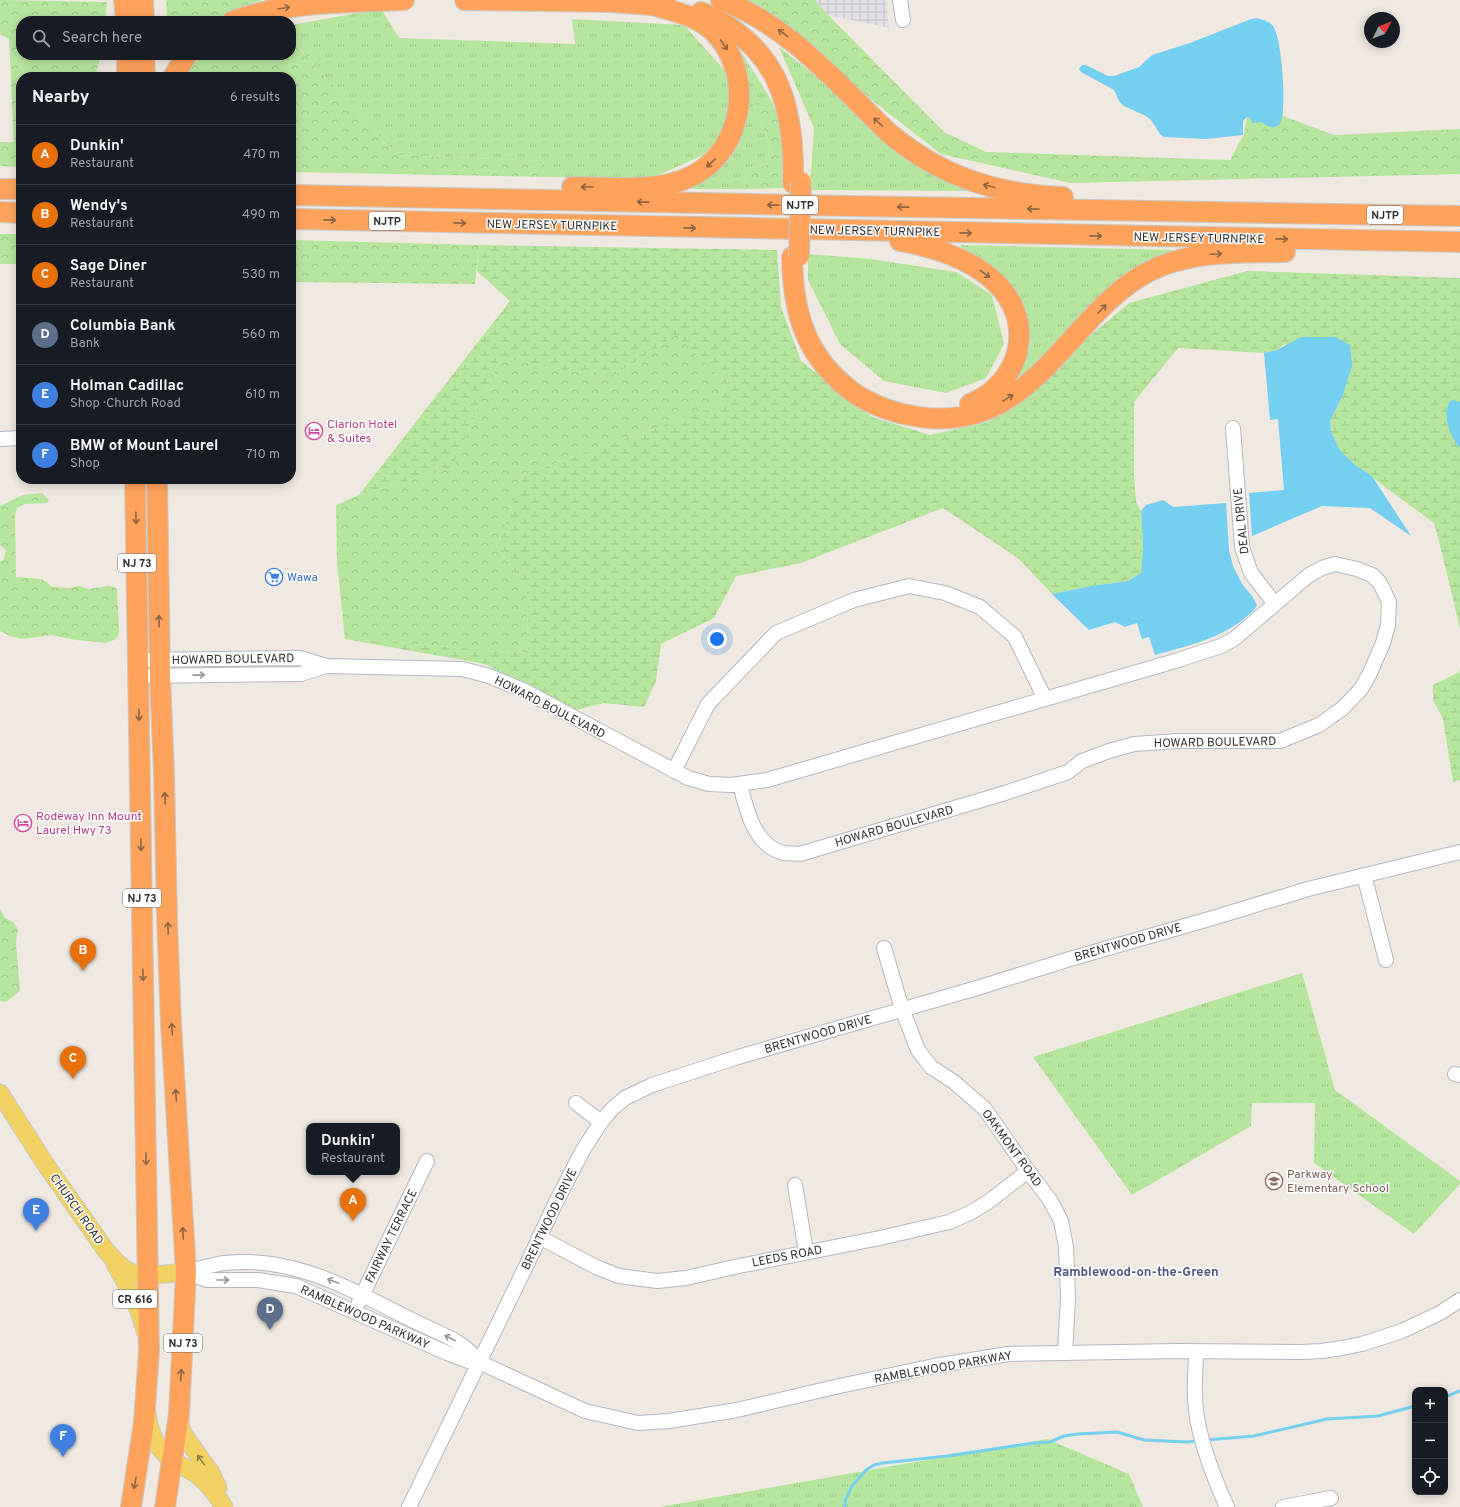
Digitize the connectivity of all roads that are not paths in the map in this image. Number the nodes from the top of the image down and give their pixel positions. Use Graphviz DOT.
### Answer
graph roads {
  1 [pos="125,0"];
  2 [pos="143,0"];
  3 [pos="404,0"];
  4 [pos="465,0"];
  5 [pos="696,0"];
  6 [pos="722,0"];
  7 [pos="900,0"];
  8 [pos="655,6"];
  9 [pos="126,16"];
  10 [pos="144,16"];
  11 [pos="248,16"];
  12 [pos="902,20"];
  13 [pos="127,60"];
  14 [pos="144,60"];
  15 [pos="184,60"];
  16 [pos="127,72"];
  17 [pos="144,72"];
  18 [pos="176,72"];
  19 [pos="797,183"];
  20 [pos="0,189"];
  21 [pos="16,190"];
  22 [pos="296,195"];
  23 [pos="402,197"];
  24 [pos="0,212"];
  25 [pos="16,213"];
  26 [pos="1460,215"];
  27 [pos="296,219"];
  28 [pos="717,228"];
  29 [pos="1460,242"];
  30 [pos="1460,251"];
  31 [pos="796,256"];
  32 [pos="1233,428"];
  33 [pos="16,438"];
  34 [pos="0,439"];
  35 [pos="135,484"];
  36 [pos="157,484"];
  37 [pos="1275,604"];
  38 [pos="138,668"];
  39 [pos="159,668"];
  40 [pos="1045,699"];
  41 [pos="674,771"];
  42 [pos="740,784"];
  43 [pos="1460,852"];
  44 [pos="1364,875"];
  45 [pos="884,948"];
  46 [pos="1386,960"];
  47 [pos="902,1009"];
  48 [pos="0,1093"];
  49 [pos="576,1103"];
  50 [pos="601,1122"];
  51 [pos="427,1161"];
  52 [pos="1028,1171"];
  53 [pos="795,1185"];
  54 [pos="539,1238"];
  55 [pos="107,1252"];
  56 [pos="806,1252"];
  57 [pos="186,1272"];
  58 [pos="148,1274"];
  59 [pos="363,1294"];
  60 [pos="1460,1300"];
  61 [pos="355,1311"];
  62 [pos="149,1351"];
  63 [pos="1196,1352"];
  64 [pos="1065,1353"];
  65 [pos="479,1362"];
  66 [pos="146,1400"];
  67 [pos="179,1414"];
  68 [pos="172,1460"];
  69 [pos="1331,1498"];
  70 [pos="131,1507"];
  71 [pos="165,1507"];
  72 [pos="224,1507"];
  73 [pos="409,1507"];
  74 [pos="1227,1507"];
  75 [pos="1283,1507"];
  1 -- 9 [label="highway"];
  2 -- 10 [label="highway"];
  11 -- 3 [label="highway, one-way"];
  4 -- 8 [label="highway"];
  5 -- 19 [label="highway"];
  26 -- 6 [label="highway, one-way"];
  7 -- 12 [label="street"];
  8 -- 19 [label="highway"];
  8 -- 23 [label="highway, one-way"];
  13 -- 16 [label="highway"];
  14 -- 17 [label="highway"];
  15 -- 18 [label="highway"];
  19 -- 31 [label="highway"];
  20 -- 21 [label="highway"];
  22 -- 23 [label="highway, NEW JERSEY TURNPIKE / NJTP"];
  26 -- 23 [label="highway, NEW JERSEY TURNPIKE / NJTP, one-way"];
  24 -- 25 [label="highway"];
  27 -- 28 [label="highway, NEW JERSEY TURNPIKE / NJTP, one-way"];
  28 -- 29 [label="highway, NEW JERSEY TURNPIKE / NJTP, one-way"];
  28 -- 31 [label="highway, one-way"];
  31 -- 30 [label="highway, one-way"];
  32 -- 37 [label="street, DEAL DRIVE"];
  33 -- 34 [label="street"];
  35 -- 38 [label="highway, NJ 73, one-way"];
  39 -- 36 [label="highway, NJ 73, one-way"];
  37 -- 40 [label="street, HOWARD BOULEVARD"];
  37 -- 42 [label="street, HOWARD BOULEVARD"];
  38 -- 39 [label="street, HOWARD BOULEVARD"];
  38 -- 58 [label="highway, NJ 73, one-way"];
  39 -- 41 [label="street, HOWARD BOULEVARD"];
  57 -- 39 [label="highway, NJ 73, one-way"];
  40 -- 41 [label="street"];
  40 -- 42 [label="street, HOWARD BOULEVARD"];
  41 -- 42 [label="street, HOWARD BOULEVARD"];
  43 -- 44 [label="street, BRENTWOOD DRIVE"];
  44 -- 46 [label="street"];
  44 -- 47 [label="street, BRENTWOOD DRIVE"];
  45 -- 47 [label="street, OAKMONT ROAD"];
  47 -- 50 [label="street, BRENTWOOD DRIVE"];
  47 -- 52 [label="street, OAKMONT ROAD"];
  48 -- 55 [label="main road, CHURCH ROAD / CR 616"];
  49 -- 50 [label="street"];
  50 -- 54 [label="street, BRENTWOOD DRIVE"];
  51 -- 59 [label="street, FAIRWAY TERRACE"];
  52 -- 56 [label="street, LEEDS ROAD"];
  52 -- 64 [label="street, OAKMONT ROAD"];
  53 -- 56 [label="street"];
  54 -- 56 [label="street, LEEDS ROAD"];
  54 -- 65 [label="street, BRENTWOOD DRIVE"];
  55 -- 58 [label="main road, CHURCH ROAD / CR 616"];
  55 -- 62 [label="main road, CR 616"];
  57 -- 58 [label="main road, CHURCH ROAD / CR 616"];
  59 -- 57 [label="street, RAMBLEWOOD PARKWAY, one-way"];
  57 -- 61 [label="street, RAMBLEWOOD PARKWAY, one-way"];
  67 -- 57 [label="highway, NJ 73, one-way"];
  58 -- 62 [label="highway, NJ 73"];
  59 -- 61 [label="street, FAIRWAY TERRACE"];
  65 -- 59 [label="street, RAMBLEWOOD PARKWAY, one-way"];
  60 -- 63 [label="street, RAMBLEWOOD PARKWAY"];
  61 -- 65 [label="street, RAMBLEWOOD PARKWAY"];
  62 -- 66 [label="highway, NJ 73"];
  63 -- 64 [label="street, RAMBLEWOOD PARKWAY"];
  63 -- 74 [label="street"];
  64 -- 65 [label="street, RAMBLEWOOD PARKWAY"];
  65 -- 73 [label="street, BRENTWOOD DRIVE"];
  66 -- 68 [label="main road"];
  66 -- 70 [label="highway, NJ 73, one-way"];
  67 -- 68 [label="highway, NJ 73"];
  72 -- 67 [label="main road, one-way"];
  68 -- 71 [label="highway, NJ 73"];
  68 -- 72 [label="main road"];
  69 -- 75 [label="street"];
}
